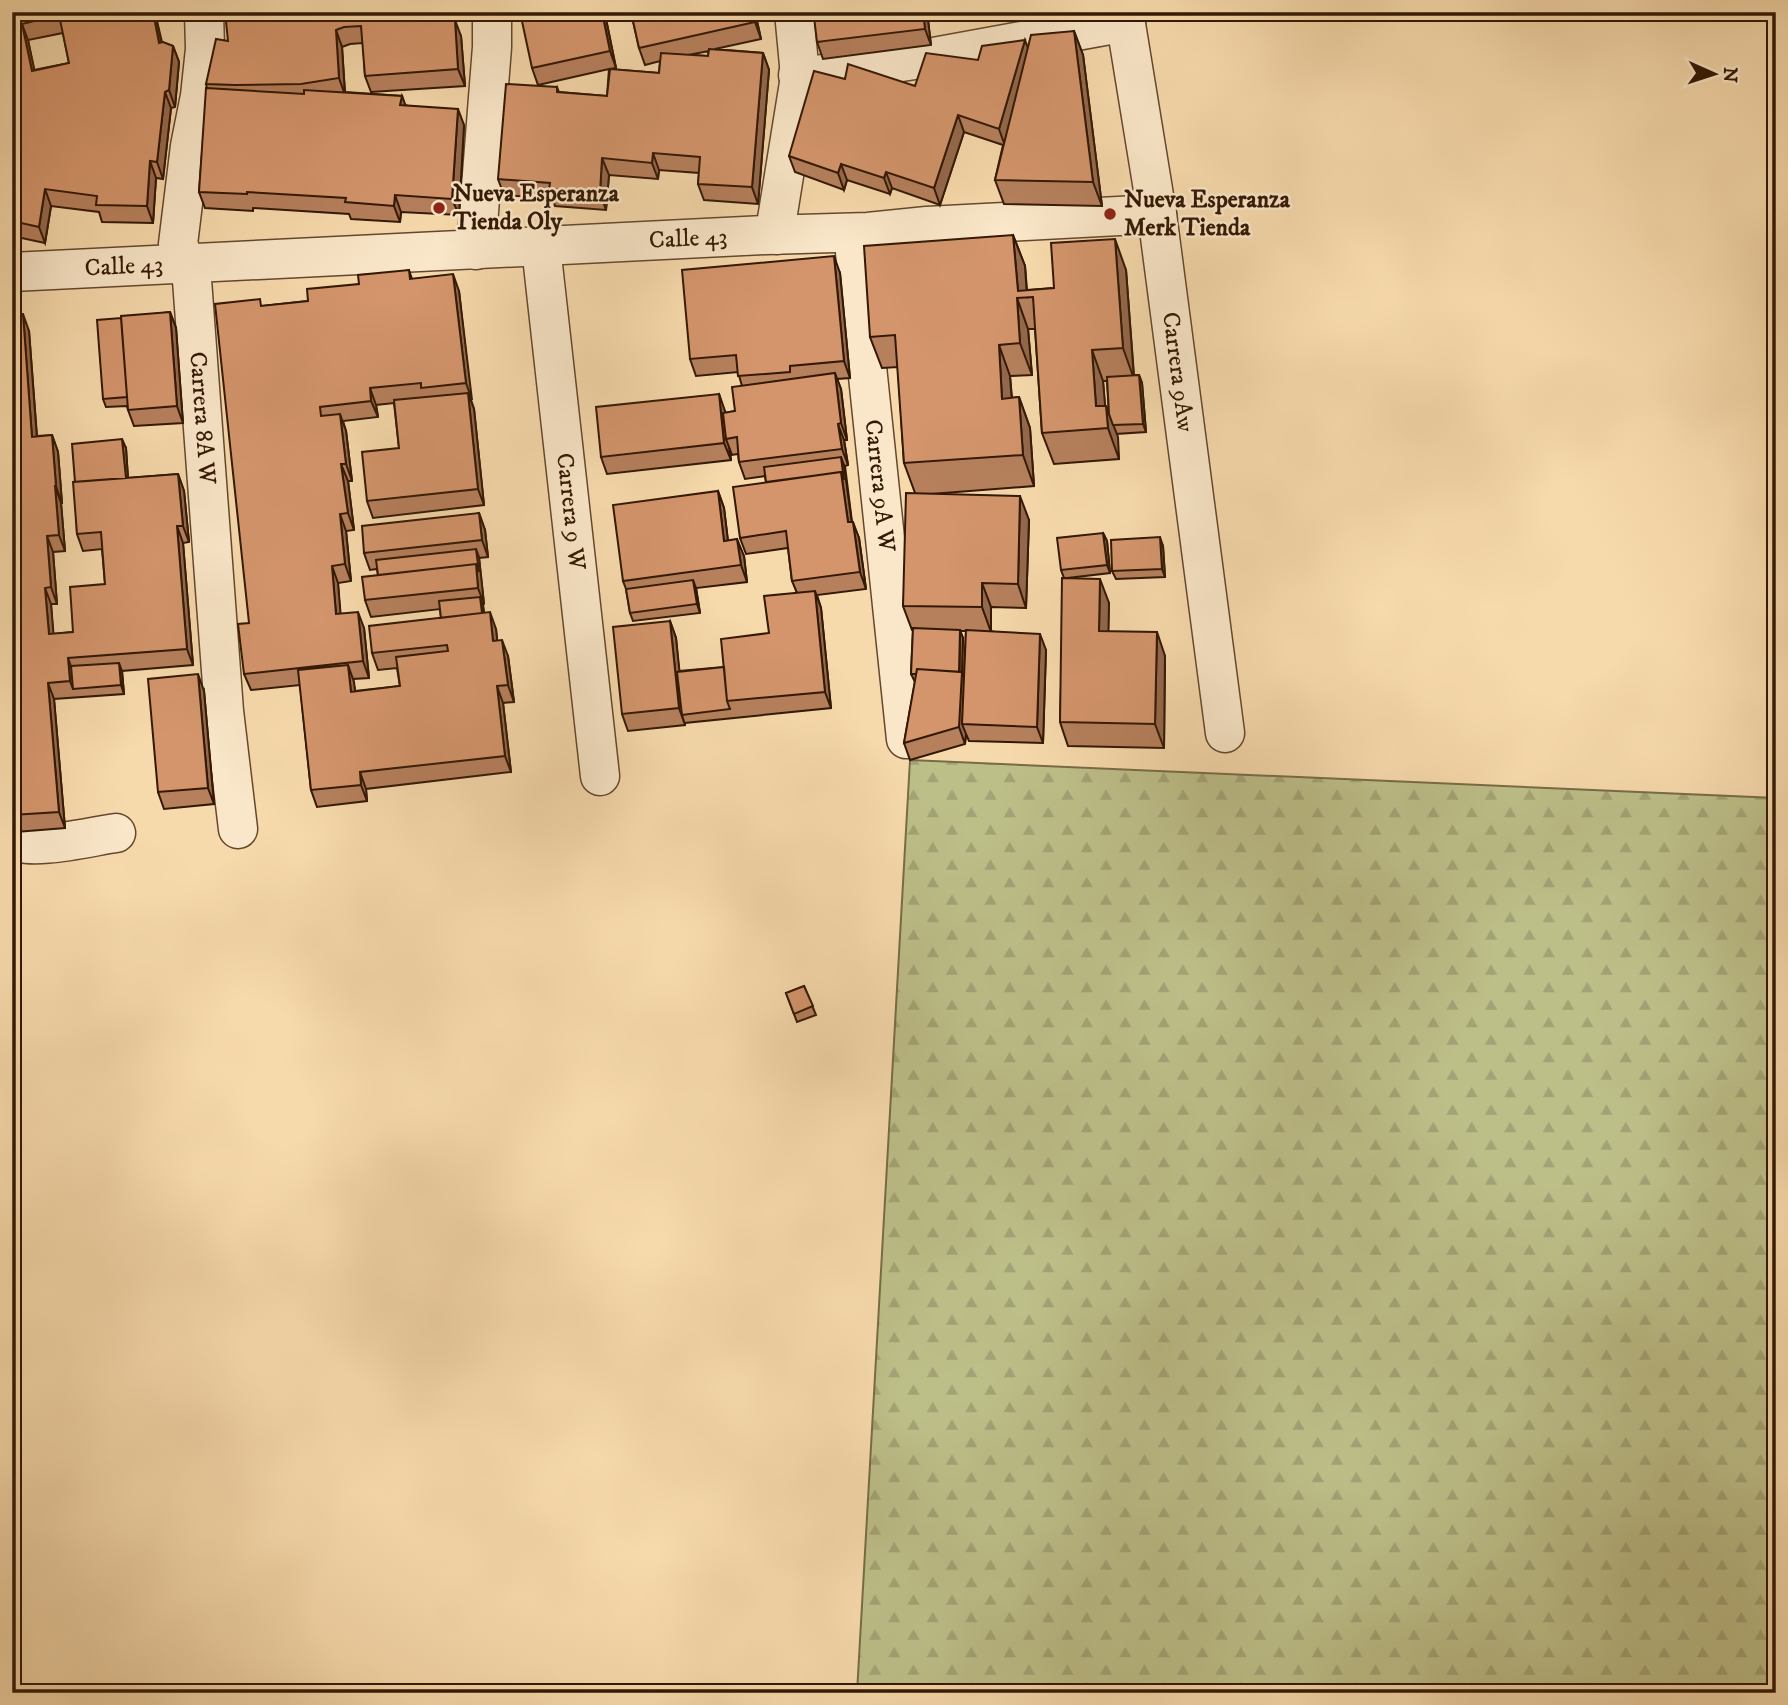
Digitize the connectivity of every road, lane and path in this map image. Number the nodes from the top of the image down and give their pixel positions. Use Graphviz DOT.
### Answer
graph roads {
  1 [pos="204,12"];
  2 [pos="492,12"];
  3 [pos="794,12"];
  4 [pos="1125,17"];
  5 [pos="798,75"];
  6 [pos="1157,214"];
  7 [pos="853,233"];
  8 [pos="777,235"];
  9 [pos="541,247"];
  10 [pos="476,250"];
  11 [pos="185,265"];
  12 [pos="12,272"];
  13 [pos="1225,733"];
  14 [pos="906,739"];
  15 [pos="600,776"];
  16 [pos="238,829"];
  17 [pos="116,832"];
  18 [pos="12,840"];
  1 -- 11 [label="street, Carrera 8A W"];
  2 -- 10 [label="street"];
  3 -- 5 [label="street"];
  4 -- 5 [label="street"];
  4 -- 6 [label="street, Carrera 9Aw"];
  5 -- 8 [label="street"];
  6 -- 7 [label="street, Calle 43"];
  6 -- 13 [label="street, Carrera 9Aw"];
  7 -- 8 [label="street, Calle 43"];
  7 -- 14 [label="street, Carrera 9A W"];
  8 -- 9 [label="street, Calle 43"];
  9 -- 10 [label="street, Calle 43"];
  9 -- 15 [label="street, Carrera 9 W"];
  10 -- 11 [label="street, Calle 43"];
  11 -- 12 [label="street, Calle 43"];
  11 -- 16 [label="street, Carrera 8A W"];
  17 -- 18 [label="street"];
}
